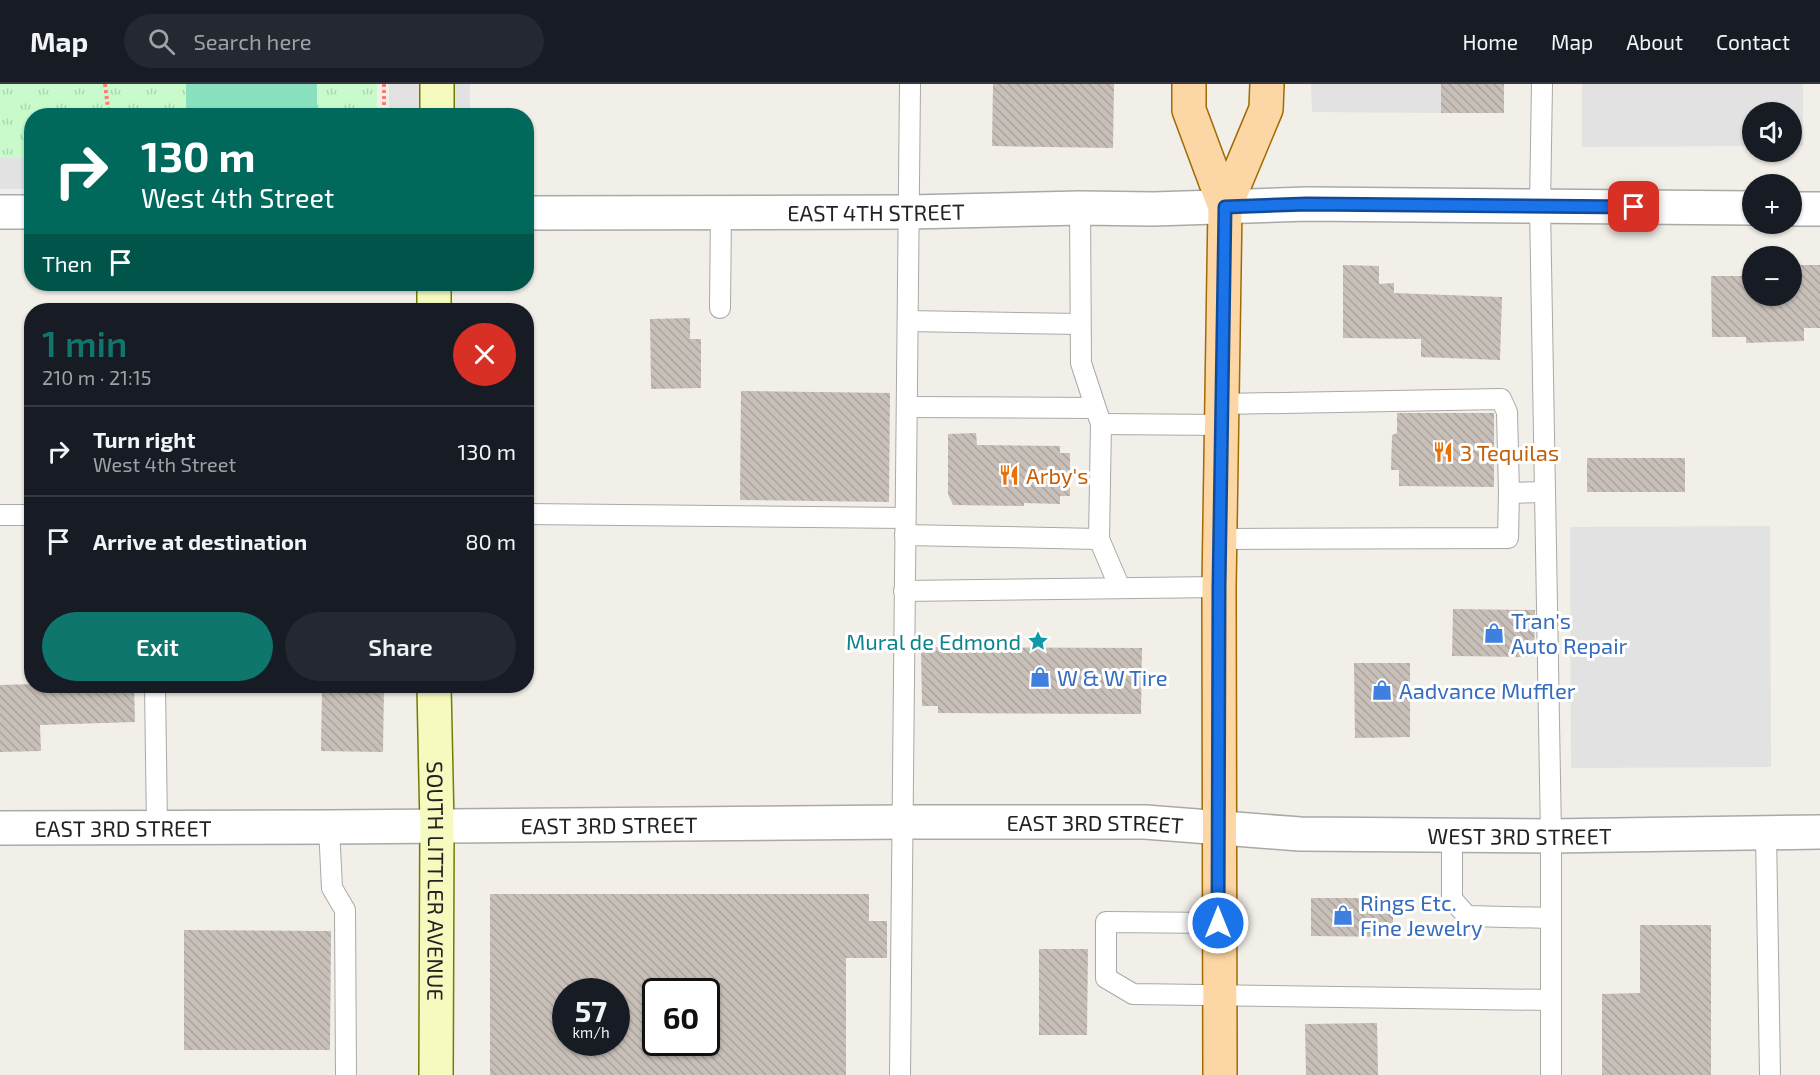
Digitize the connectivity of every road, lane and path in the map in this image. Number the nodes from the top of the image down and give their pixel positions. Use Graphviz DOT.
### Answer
graph roads {
  1 [pos="105,84"];
  2 [pos="384,84"];
  3 [pos="437,84"];
  4 [pos="910,84"];
  5 [pos="1189,84"];
  6 [pos="1267,84"];
  7 [pos="1542,84"];
  8 [pos="108,108"];
  9 [pos="384,108"];
  10 [pos="437,108"];
  11 [pos="1540,206"];
  12 [pos="1225,207"];
  13 [pos="1080,208"];
  14 [pos="1742,208"];
  15 [pos="1802,209"];
  16 [pos="1820,209"];
  17 [pos="0,212"];
  18 [pos="24,212"];
  19 [pos="910,212"];
  20 [pos="534,213"];
  21 [pos="721,213"];
  22 [pos="720,308"];
  23 [pos="908,321"];
  24 [pos="1080,324"];
  25 [pos="907,407"];
  26 [pos="1223,414"];
  27 [pos="1098,416"];
  28 [pos="1545,492"];
  29 [pos="1509,493"];
  30 [pos="534,514"];
  31 [pos="0,515"];
  32 [pos="24,515"];
  33 [pos="905,527"];
  34 [pos="1099,539"];
  35 [pos="1220,539"];
  36 [pos="1219,587"];
  37 [pos="1120,588"];
  38 [pos="904,591"];
  39 [pos="155,693"];
  40 [pos="434,693"];
  41 [pos="903,822"];
  42 [pos="437,826"];
  43 [pos="157,827"];
  44 [pos="328,827"];
  45 [pos="0,828"];
  46 [pos="1218,828"];
  47 [pos="1820,832"];
  48 [pos="1766,833"];
  49 [pos="1452,835"];
  50 [pos="1551,836"];
  51 [pos="1551,918"];
  52 [pos="1218,923"];
  53 [pos="1219,994"];
  54 [pos="1551,1000"];
  55 [pos="346,1075"];
  56 [pos="436,1075"];
  57 [pos="900,1075"];
  58 [pos="1220,1075"];
  59 [pos="1551,1075"];
  60 [pos="1770,1075"];
  1 -- 8 [label="path"];
  2 -- 9 [label="path"];
  3 -- 10 [label="street"];
  4 -- 19 [label="lane"];
  5 -- 12 [label="main road"];
  6 -- 12 [label="main road"];
  7 -- 11 [label="lane"];
  11 -- 12 [label="street, EAST 4TH STREET"];
  11 -- 14 [label="street, EAST 4TH STREET"];
  11 -- 28 [label="lane"];
  12 -- 13 [label="street, EAST 4TH STREET"];
  12 -- 26 [label="main road"];
  13 -- 19 [label="street, EAST 4TH STREET"];
  13 -- 24 [label="lane"];
  15 -- 16 [label="street"];
  17 -- 18 [label="street"];
  19 -- 21 [label="street, EAST 4TH STREET"];
  19 -- 23 [label="lane"];
  20 -- 21 [label="street, EAST 4TH STREET"];
  21 -- 22 [label="lane"];
  23 -- 24 [label="lane"];
  23 -- 25 [label="lane"];
  24 -- 27 [label="lane"];
  25 -- 27 [label="lane"];
  25 -- 33 [label="lane"];
  26 -- 27 [label="lane"];
  26 -- 29 [label="lane"];
  26 -- 35 [label="main road"];
  27 -- 34 [label="lane"];
  28 -- 29 [label="lane"];
  28 -- 50 [label="lane"];
  29 -- 35 [label="lane"];
  30 -- 33 [label="lane"];
  31 -- 32 [label="lane"];
  33 -- 34 [label="lane"];
  33 -- 38 [label="lane"];
  34 -- 37 [label="lane"];
  35 -- 36 [label="main road"];
  36 -- 37 [label="lane"];
  36 -- 46 [label="main road"];
  37 -- 38 [label="lane"];
  38 -- 41 [label="lane"];
  39 -- 43 [label="lane"];
  40 -- 42 [label="street, SOUTH LITTLER AVENUE"];
  41 -- 42 [label="street, EAST 3RD STREET"];
  41 -- 46 [label="street, EAST 3RD STREET"];
  41 -- 57 [label="lane"];
  42 -- 44 [label="street, EAST 3RD STREET"];
  42 -- 56 [label="street, SOUTH LITTLER AVENUE"];
  43 -- 44 [label="street, EAST 3RD STREET"];
  43 -- 45 [label="street, EAST 3RD STREET"];
  44 -- 55 [label="lane"];
  46 -- 49 [label="street, WEST 3RD STREET"];
  46 -- 52 [label="main road"];
  47 -- 48 [label="street, WEST 3RD STREET"];
  48 -- 50 [label="street, WEST 3RD STREET"];
  48 -- 60 [label="lane"];
  49 -- 50 [label="street, WEST 3RD STREET"];
  49 -- 51 [label="lane"];
  50 -- 51 [label="lane"];
  51 -- 54 [label="lane"];
  52 -- 53 [label="main road"];
  52 -- 53 [label="lane"];
  53 -- 54 [label="lane"];
  53 -- 58 [label="main road"];
  54 -- 59 [label="lane"];
}
